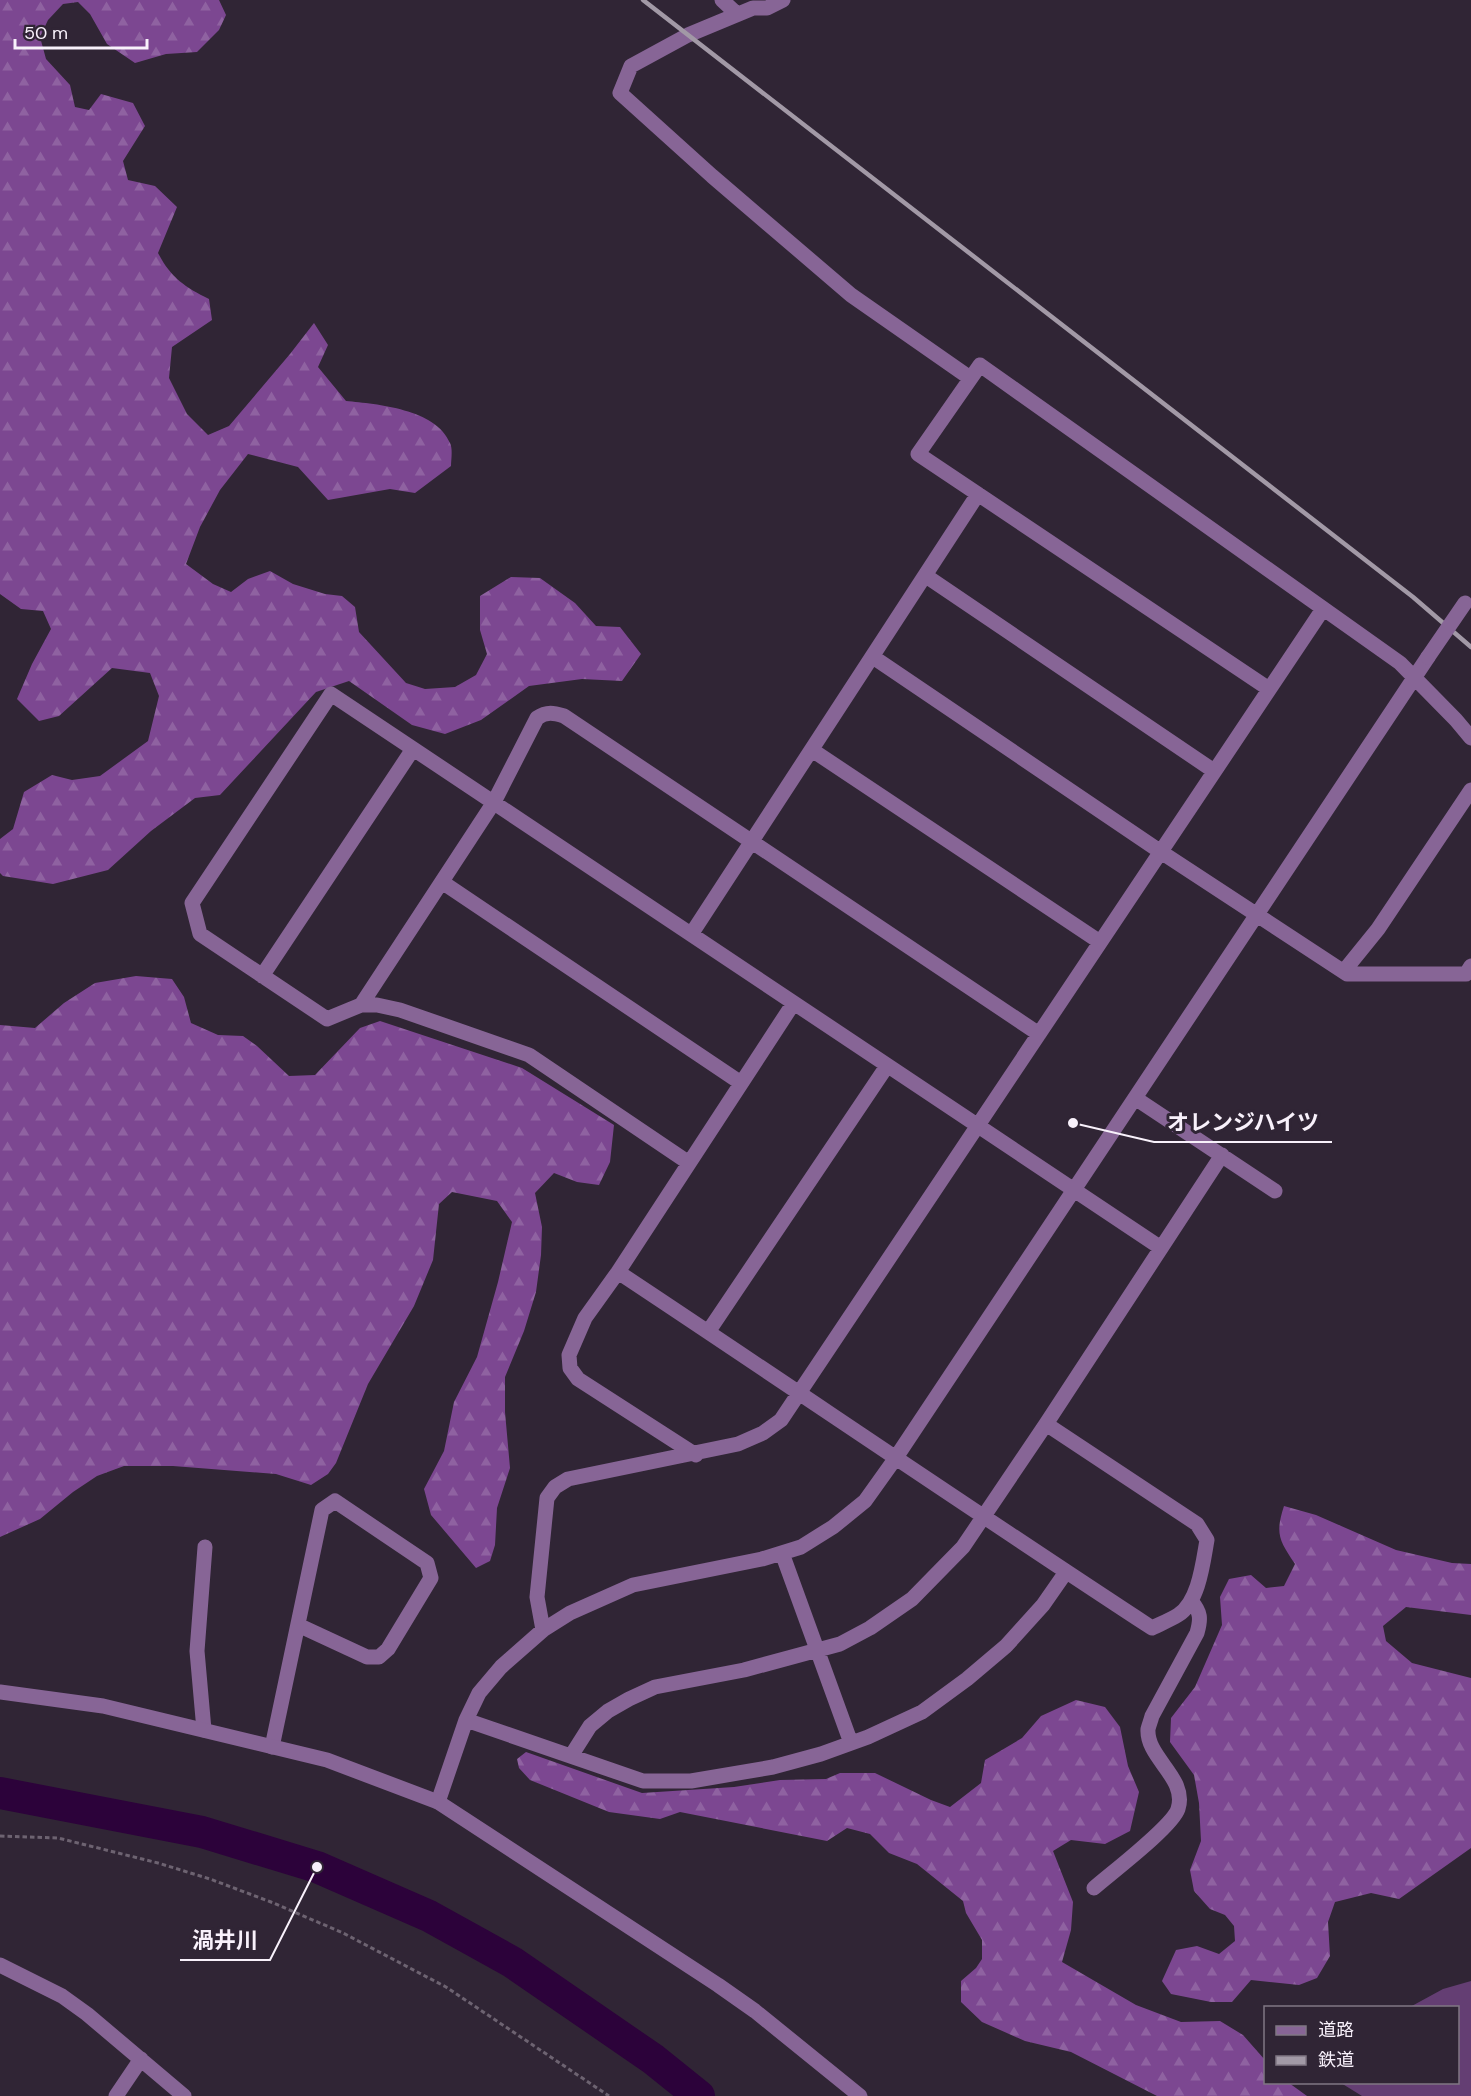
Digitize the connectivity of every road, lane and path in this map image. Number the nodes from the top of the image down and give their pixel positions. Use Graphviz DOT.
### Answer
graph roads {
  1 [pos="722,0"];
  2 [pos="783,0"];
  3 [pos="737,14"];
  4 [pos="970,378"];
  5 [pos="978,494"];
  6 [pos="926,576"];
  7 [pos="1468,598"];
  8 [pos="1323,609"];
  9 [pos="873,657"];
  10 [pos="1415,676"];
  11 [pos="1269,689"];
  12 [pos="1471,738"];
  13 [pos="413,749"];
  14 [pos="812,750"];
  15 [pos="1214,771"];
  16 [pos="1471,790"];
  17 [pos="494,802"];
  18 [pos="752,841"];
  19 [pos="1161,852"];
  20 [pos="442,882"];
  21 [pos="1257,914"];
  22 [pos="692,933"];
  23 [pos="1100,942"];
  24 [pos="1471,966"];
  25 [pos="1344,972"];
  26 [pos="262,976"];
  27 [pos="793,1004"];
  28 [pos="361,1005"];
  29 [pos="1039,1034"];
  30 [pos="887,1066"];
  31 [pos="741,1083"];
  32 [pos="1135,1098"];
  33 [pos="979,1125"];
  34 [pos="1222,1155"];
  35 [pos="689,1163"];
  36 [pos="1075,1189"];
  37 [pos="1275,1191"];
  38 [pos="1161,1248"];
  39 [pos="618,1272"];
  40 [pos="708,1332"];
  41 [pos="800,1393"];
  42 [pos="1046,1424"];
  43 [pos="696,1455"];
  44 [pos="895,1460"];
  45 [pos="983,1517"];
  46 [pos="205,1546"];
  47 [pos="782,1553"];
  48 [pos="1066,1572"];
  49 [pos="1191,1601"];
  50 [pos="298,1625"];
  51 [pos="543,1630"];
  52 [pos="817,1651"];
  53 [pos="0,1692"];
  54 [pos="466,1720"];
  55 [pos="204,1730"];
  56 [pos="851,1743"];
  57 [pos="272,1747"];
  58 [pos="571,1756"];
  59 [pos="438,1802"];
  60 [pos="0,1836"];
  61 [pos="1094,1888"];
  62 [pos="0,1967"];
  63 [pos="141,2059"];
  64 [pos="116,2096"];
  65 [pos="184,2096"];
  66 [pos="609,2096"];
  67 [pos="860,2096"];
  1 -- 3 [label="street"];
  2 -- 3 [label="street"];
  3 -- 4 [label="street"];
  4 -- 5 [label="street"];
  4 -- 8 [label="street"];
  5 -- 6 [label="street"];
  5 -- 11 [label="street"];
  6 -- 9 [label="street"];
  6 -- 15 [label="street"];
  7 -- 10 [label="street, bridge"];
  8 -- 10 [label="street"];
  8 -- 11 [label="street"];
  9 -- 14 [label="street"];
  9 -- 19 [label="street"];
  10 -- 12 [label="street"];
  10 -- 21 [label="street"];
  11 -- 15 [label="street"];
  13 -- 17 [label="street"];
  13 -- 26 [label="street"];
  13 -- 26 [label="street"];
  14 -- 18 [label="street"];
  14 -- 23 [label="street"];
  15 -- 19 [label="street"];
  16 -- 25 [label="street"];
  17 -- 18 [label="street"];
  17 -- 20 [label="street"];
  17 -- 22 [label="street"];
  18 -- 22 [label="street"];
  18 -- 29 [label="street"];
  19 -- 21 [label="street"];
  19 -- 23 [label="street"];
  20 -- 28 [label="street"];
  20 -- 31 [label="street"];
  21 -- 25 [label="street"];
  21 -- 32 [label="street"];
  22 -- 27 [label="street"];
  23 -- 29 [label="street"];
  24 -- 25 [label="street"];
  26 -- 28 [label="street"];
  27 -- 30 [label="street"];
  27 -- 31 [label="street"];
  28 -- 35 [label="street"];
  29 -- 33 [label="street"];
  30 -- 33 [label="street"];
  30 -- 40 [label="street"];
  31 -- 35 [label="street"];
  32 -- 34 [label="street"];
  32 -- 36 [label="street"];
  33 -- 36 [label="street"];
  33 -- 41 [label="street"];
  34 -- 37 [label="street"];
  34 -- 38 [label="street"];
  35 -- 39 [label="street"];
  36 -- 38 [label="street"];
  36 -- 44 [label="street"];
  38 -- 42 [label="street"];
  39 -- 40 [label="street"];
  39 -- 43 [label="street"];
  40 -- 41 [label="street"];
  41 -- 43 [label="street"];
  41 -- 44 [label="street"];
  42 -- 45 [label="street"];
  42 -- 49 [label="street"];
  43 -- 51 [label="street"];
  44 -- 45 [label="street"];
  44 -- 47 [label="street"];
  45 -- 48 [label="street"];
  45 -- 52 [label="street"];
  46 -- 55 [label="street"];
  47 -- 51 [label="street"];
  47 -- 52 [label="street"];
  48 -- 49 [label="street"];
  48 -- 56 [label="street"];
  49 -- 61 [label="street"];
  50 -- 50 [label="street"];
  50 -- 57 [label="street"];
  51 -- 54 [label="street"];
  52 -- 56 [label="street"];
  52 -- 58 [label="street"];
  53 -- 55 [label="street"];
  54 -- 58 [label="street"];
  54 -- 59 [label="street"];
  55 -- 57 [label="street"];
  56 -- 58 [label="street"];
  57 -- 59 [label="street"];
  59 -- 67 [label="street"];
  60 -- 66 [label="path"];
  62 -- 63 [label="street"];
  63 -- 64 [label="street"];
  63 -- 65 [label="street"];
}
